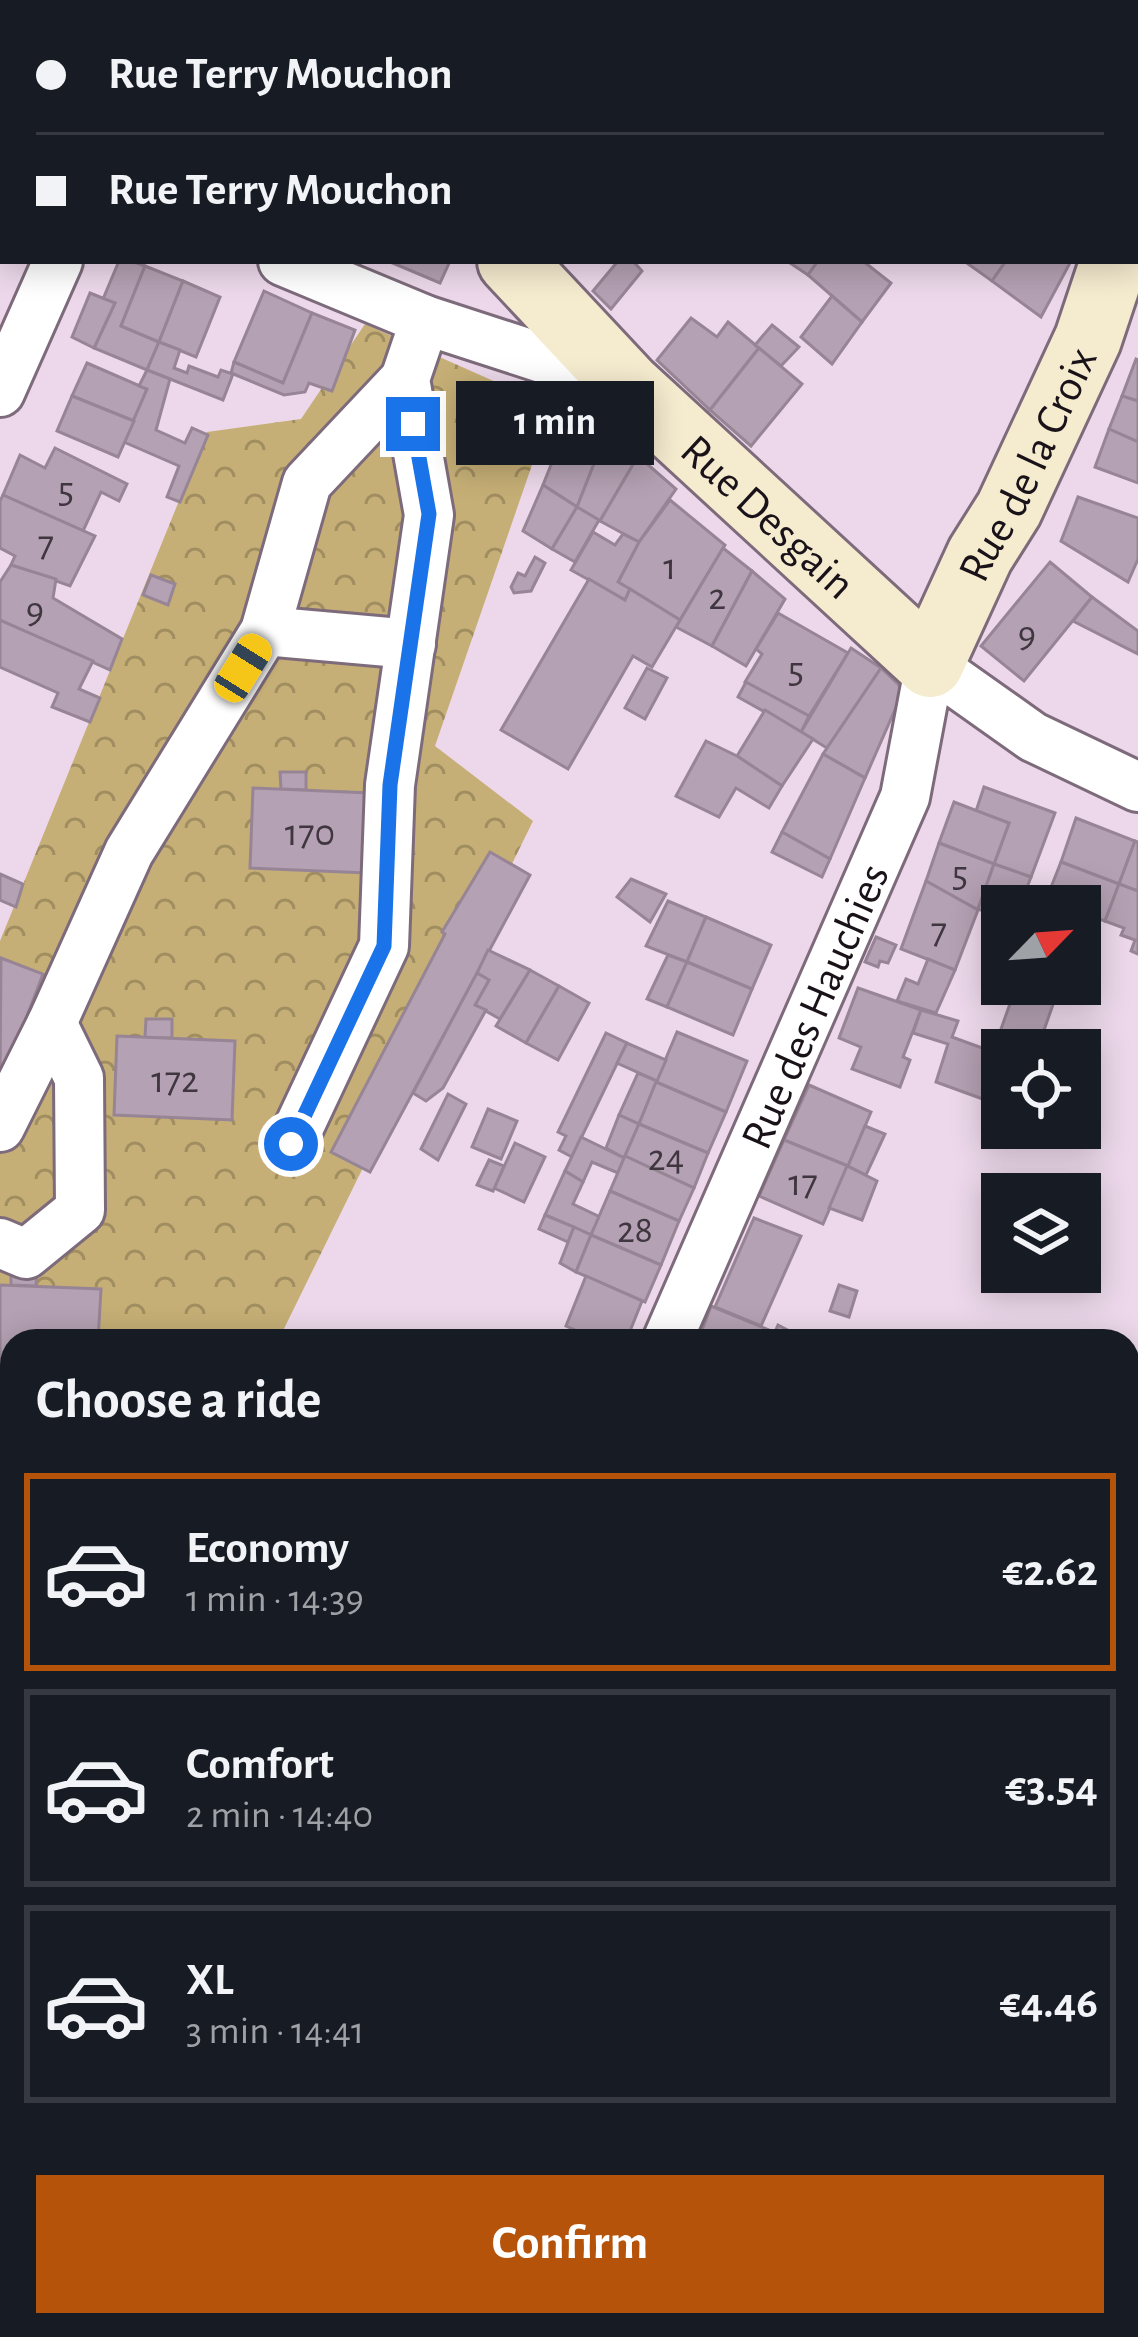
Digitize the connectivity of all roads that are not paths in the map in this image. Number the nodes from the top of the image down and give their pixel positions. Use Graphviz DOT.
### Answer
graph roads {
  1 [pos="57,264"];
  2 [pos="290,264"];
  3 [pos="514,264"];
  4 [pos="1113,264"];
  5 [pos="425,320"];
  6 [pos="405,379"];
  7 [pos="628,386"];
  8 [pos="0,392"];
  9 [pos="266,631"];
  10 [pos="411,644"];
  11 [pos="930,664"];
  12 [pos="1138,787"];
  13 [pos="52,1023"];
  14 [pos="0,1127"];
  15 [pos="291,1144"];
  16 [pos="0,1243"];
  17 [pos="672,1329"];
  1 -- 8 [label="street"];
  2 -- 5 [label="street"];
  3 -- 7 [label="street, Rue Desgain"];
  4 -- 11 [label="street, Rue de la Croix"];
  5 -- 6 [label="street"];
  5 -- 7 [label="street"];
  6 -- 9 [label="street"];
  6 -- 10 [label="street"];
  7 -- 11 [label="street, Rue Desgain"];
  9 -- 10 [label="street"];
  9 -- 13 [label="street"];
  10 -- 15 [label="street"];
  11 -- 12 [label="street"];
  11 -- 17 [label="street, Rue des Hauchies"];
  13 -- 14 [label="street"];
  13 -- 16 [label="street"];
}
